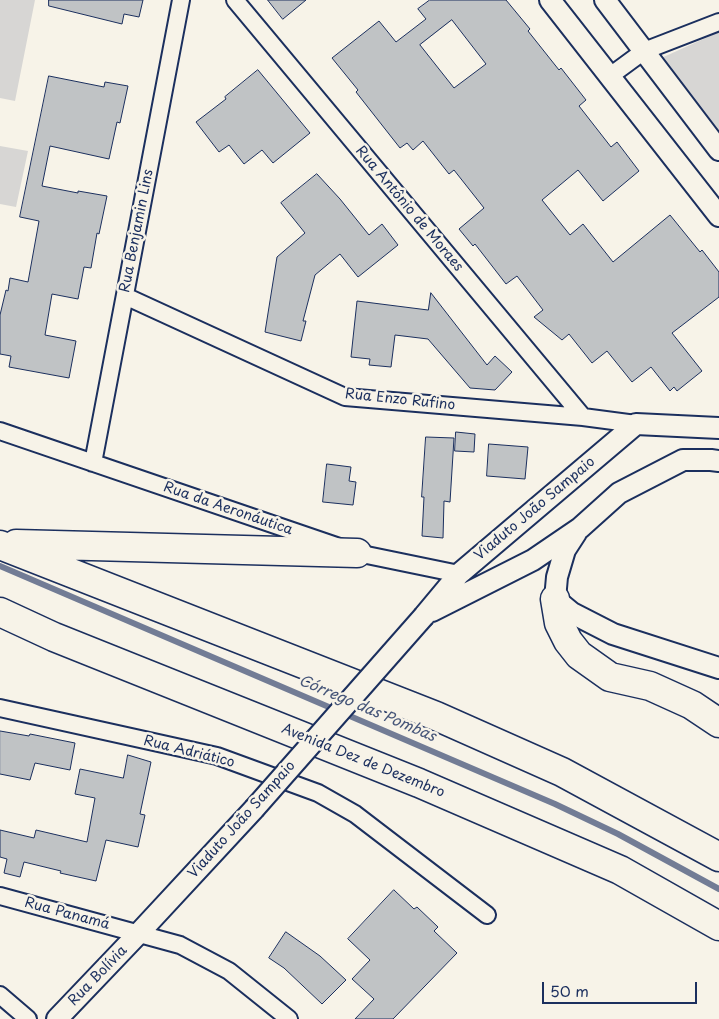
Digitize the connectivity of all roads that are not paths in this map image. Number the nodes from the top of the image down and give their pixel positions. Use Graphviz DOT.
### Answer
graph roads {
  1 [pos="181,0"];
  2 [pos="235,0"];
  3 [pos="550,0"];
  4 [pos="604,0"];
  5 [pos="719,22"];
  6 [pos="644,51"];
  7 [pos="610,76"];
  8 [pos="719,150"];
  9 [pos="719,216"];
  10 [pos="125,296"];
  11 [pos="583,417"];
  12 [pos="636,424"];
  13 [pos="719,428"];
  14 [pos="0,430"];
  15 [pos="719,461"];
  16 [pos="93,463"];
  17 [pos="580,528"];
  18 [pos="0,544"];
  19 [pos="357,552"];
  20 [pos="459,574"];
  21 [pos="555,599"];
  22 [pos="0,612"];
  23 [pos="424,616"];
  24 [pos="0,620"];
  25 [pos="54,637"];
  26 [pos="719,668"];
  27 [pos="0,708"];
  28 [pos="719,723"];
  29 [pos="719,857"];
  30 [pos="0,896"];
  31 [pos="487,915"];
  32 [pos="719,926"];
  33 [pos="139,933"];
  34 [pos="0,995"];
  35 [pos="28,1019"];
  36 [pos="57,1019"];
  37 [pos="289,1019"];
  1 -- 10 [label="street, Rua Benjamin Lins"];
  2 -- 11 [label="street, Rua Antônio de Moraes"];
  3 -- 7 [label="street"];
  4 -- 6 [label="street"];
  5 -- 6 [label="street"];
  6 -- 7 [label="street"];
  6 -- 8 [label="street"];
  7 -- 9 [label="street"];
  10 -- 11 [label="street, Rua Enzo Rufino"];
  10 -- 16 [label="street, Rua Benjamin Lins"];
  11 -- 12 [label="street, Rua Enzo Rufino"];
  12 -- 13 [label="street"];
  12 -- 20 [label="street, Viaduto João Sampaio"];
  14 -- 16 [label="street, Rua da Aeronáutica"];
  15 -- 17 [label="street, Viaduto João Sampaio"];
  16 -- 19 [label="street, Rua da Aeronáutica"];
  17 -- 21 [label="street"];
  17 -- 23 [label="street, Viaduto João Sampaio"];
  18 -- 19 [label="highway"];
  18 -- 29 [label="highway"];
  19 -- 20 [label="street, Rua da Aeronáutica"];
  20 -- 23 [label="street, Viaduto João Sampaio"];
  21 -- 26 [label="street"];
  21 -- 28 [label="highway"];
  22 -- 25 [label="highway, Avenida Dez de Dezembro"];
  23 -- 33 [label="street, Viaduto João Sampaio, bridge"];
  24 -- 25 [label="highway"];
  25 -- 32 [label="highway, Avenida Dez de Dezembro"];
  27 -- 31 [label="street, Rua Adriático"];
  30 -- 33 [label="street, Rua Panamá"];
  33 -- 36 [label="street, Rua Bolívia"];
  33 -- 37 [label="street, Rua Panamá"];
  34 -- 35 [label="street"];
}
